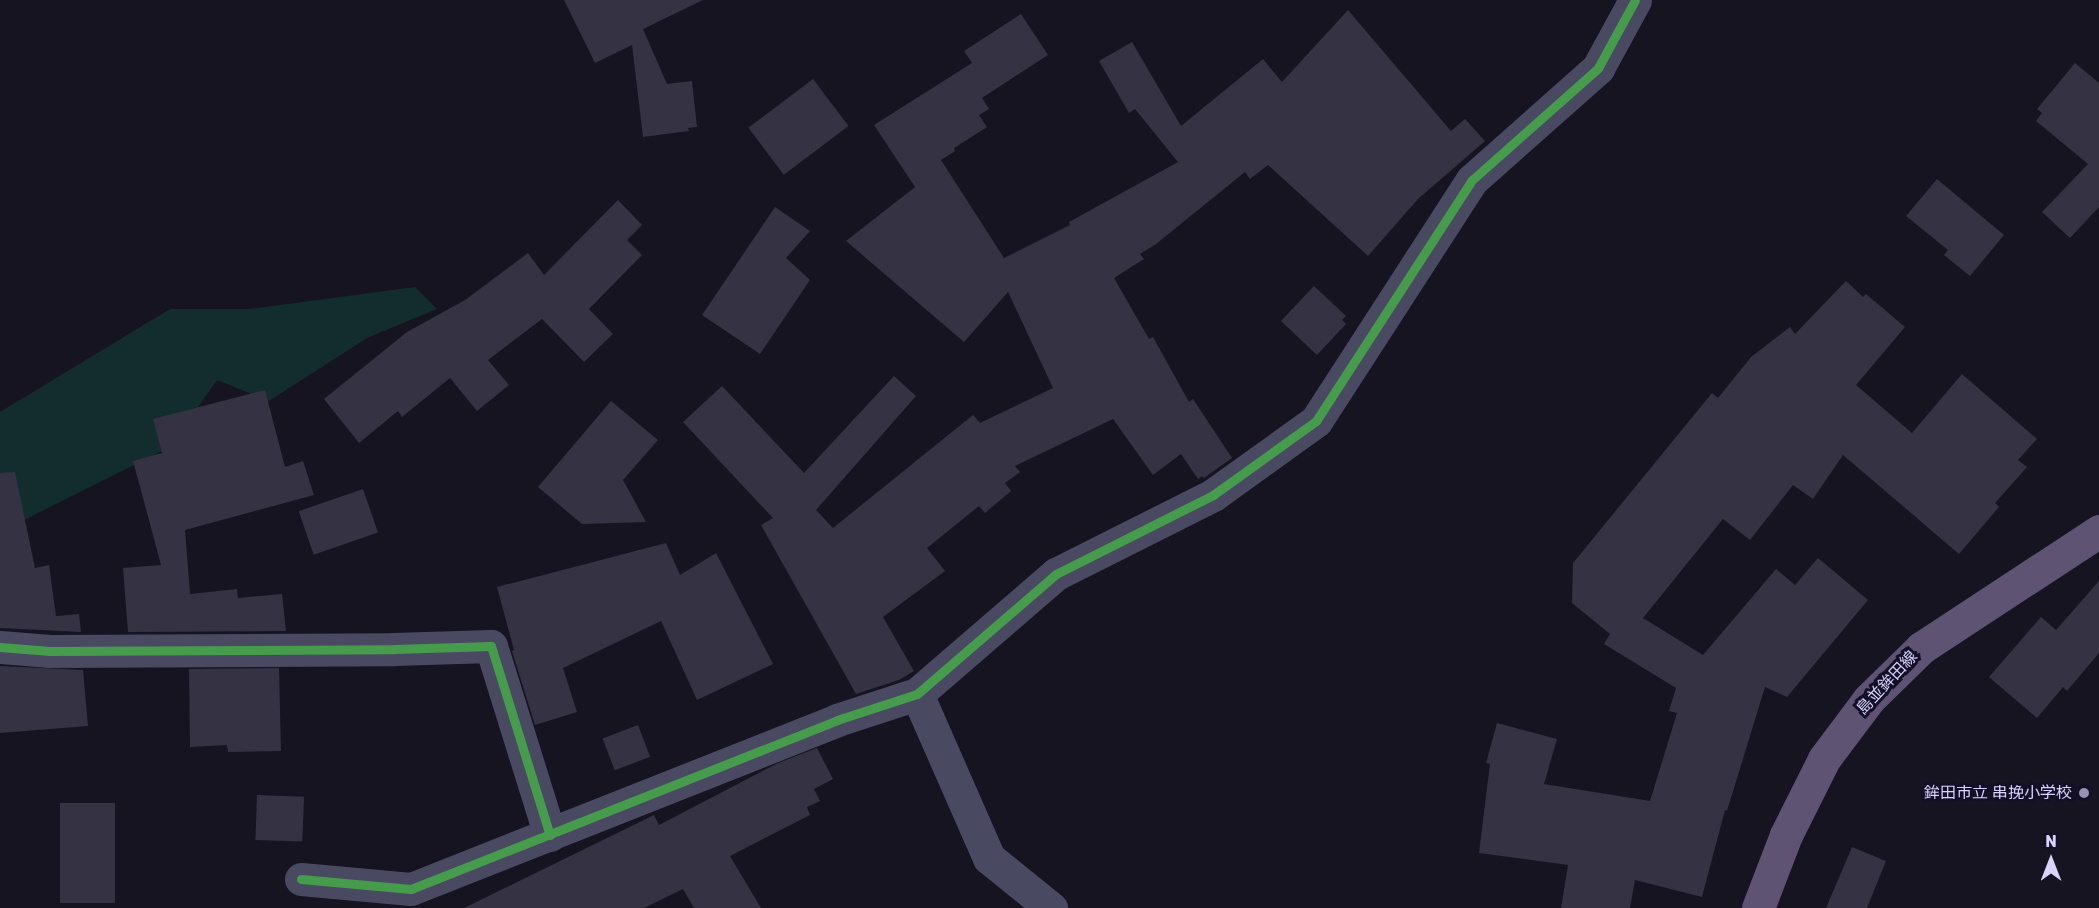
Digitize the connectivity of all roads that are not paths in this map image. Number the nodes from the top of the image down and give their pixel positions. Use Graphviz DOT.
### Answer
graph roads {
  1 [pos="1635,0"];
  2 [pos="2099,531"];
  3 [pos="0,647"];
  4 [pos="917,694"];
  5 [pos="550,835"];
  6 [pos="301,879"];
  7 [pos="409,899"];
  8 [pos="1051,908"];
  9 [pos="1758,908"];
  1 -- 4 [label="street"];
  2 -- 9 [label="main road, 島並鉾田線"];
  3 -- 5 [label="street"];
  4 -- 5 [label="street"];
  4 -- 8 [label="street"];
  5 -- 7 [label="street"];
  6 -- 7 [label="street"];
}
